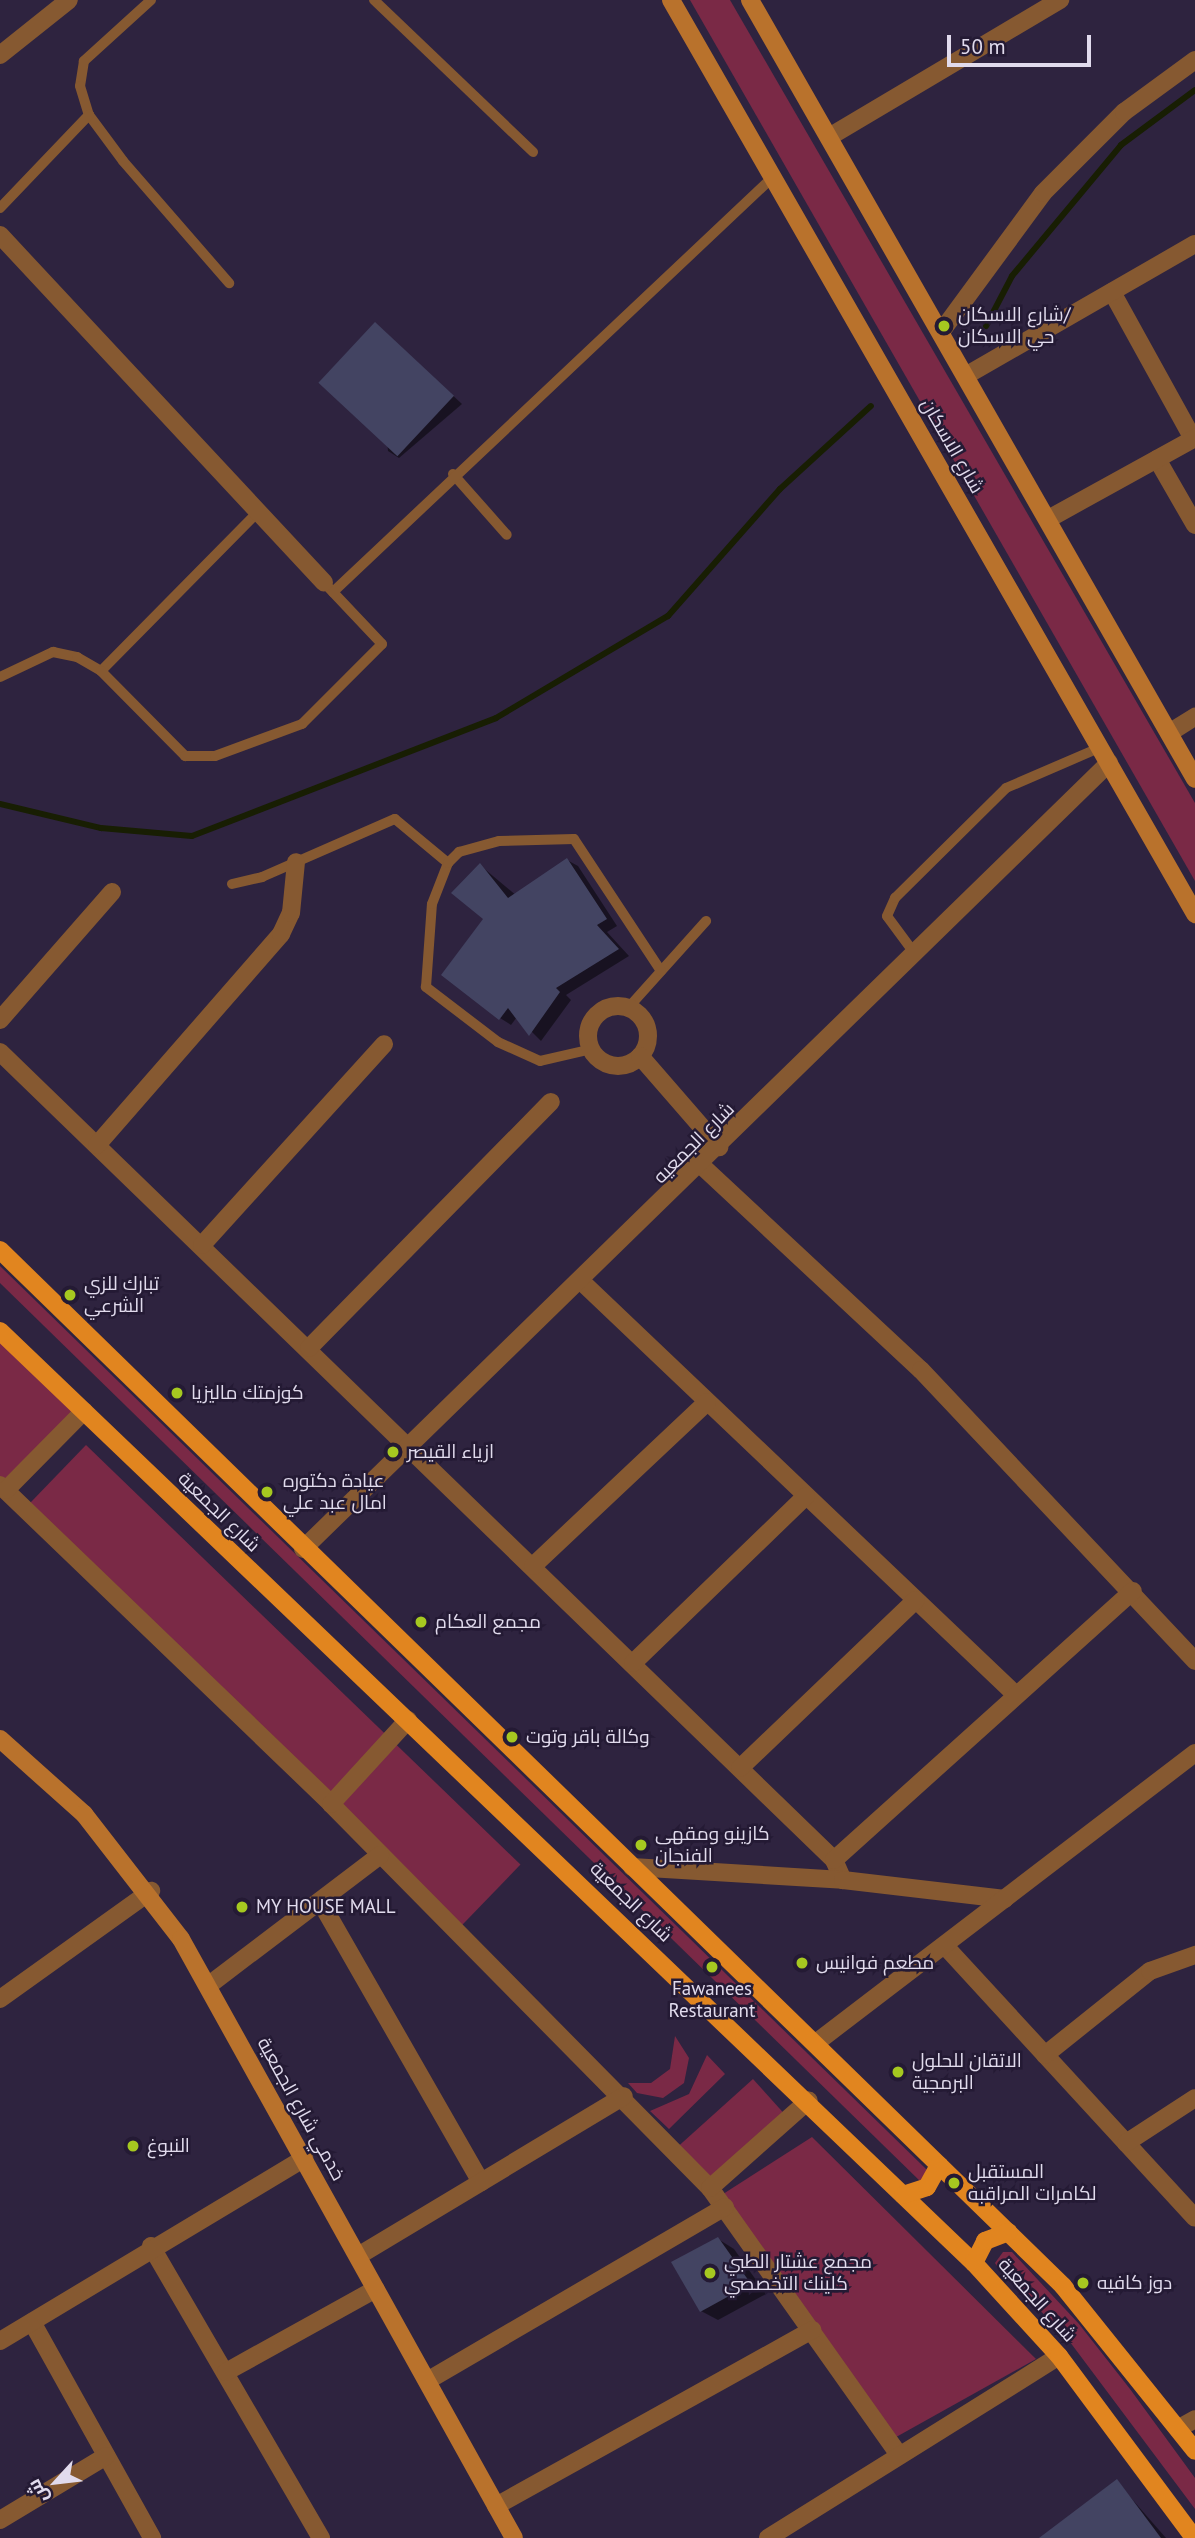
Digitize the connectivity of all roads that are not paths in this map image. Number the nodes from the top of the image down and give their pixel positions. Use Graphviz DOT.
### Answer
graph roads {
  1 [pos="69,0"];
  2 [pos="151,0"];
  3 [pos="374,0"];
  4 [pos="671,0"];
  5 [pos="1060,0"];
  6 [pos="754,2"];
  7 [pos="1036,6"];
  8 [pos="0,55"];
  9 [pos="1195,60"];
  10 [pos="89,115"];
  11 [pos="829,137"];
  12 [pos="533,152"];
  13 [pos="773,177"];
  14 [pos="0,208"];
  15 [pos="0,235"];
  16 [pos="1195,244"];
  17 [pos="229,283"];
  18 [pos="1112,292"];
  19 [pos="942,332"];
  20 [pos="967,375"];
  21 [pos="1194,438"];
  22 [pos="1157,459"];
  23 [pos="453,474"];
  24 [pos="258,512"];
  25 [pos="1049,518"];
  26 [pos="1195,525"];
  27 [pos="507,535"];
  28 [pos="328,587"];
  29 [pos="101,671"];
  30 [pos="0,677"];
  31 [pos="1195,717"];
  32 [pos="1168,733"];
  33 [pos="1105,755"];
  34 [pos="1195,779"];
  35 [pos="296,862"];
  36 [pos="448,863"];
  37 [pos="232,884"];
  38 [pos="112,892"];
  39 [pos="1195,914"];
  40 [pos="706,921"];
  41 [pos="915,954"];
  42 [pos="661,971"];
  43 [pos="628,1008"];
  44 [pos="0,1020"];
  45 [pos="384,1044"];
  46 [pos="592,1049"];
  47 [pos="0,1052"];
  48 [pos="640,1056"];
  49 [pos="551,1102"];
  50 [pos="97,1144"];
  51 [pos="719,1147"];
  52 [pos="702,1166"];
  53 [pos="202,1245"];
  54 [pos="2,1255"];
  55 [pos="583,1282"];
  56 [pos="0,1331"];
  57 [pos="309,1348"];
  58 [pos="707,1402"];
  59 [pos="84,1411"];
  60 [pos="412,1449"];
  61 [pos="3,1487"];
  62 [pos="806,1496"];
  63 [pos="303,1549"];
  64 [pos="533,1566"];
  65 [pos="1133,1591"];
  66 [pos="916,1601"];
  67 [pos="1195,1661"];
  68 [pos="633,1663"];
  69 [pos="1014,1694"];
  70 [pos="408,1720"];
  71 [pos="2,1743"];
  72 [pos="1195,1753"];
  73 [pos="740,1768"];
  74 [pos="331,1804"];
  75 [pos="380,1855"];
  76 [pos="834,1860"];
  77 [pos="632,1867"];
  78 [pos="843,1880"];
  79 [pos="151,1892"];
  80 [pos="1005,1899"];
  81 [pos="320,1901"];
  82 [pos="945,1946"];
  83 [pos="1195,1955"];
  84 [pos="209,1985"];
  85 [pos="0,1999"];
  86 [pos="817,2042"];
  87 [pos="1045,2055"];
  88 [pos="624,2096"];
  89 [pos="1195,2098"];
  90 [pos="809,2100"];
  91 [pos="1126,2143"];
  92 [pos="304,2158"];
  93 [pos="939,2165"];
  94 [pos="481,2182"];
  95 [pos="710,2189"];
  96 [pos="903,2195"];
  97 [pos="725,2207"];
  98 [pos="1195,2218"];
  99 [pos="1008,2232"];
  100 [pos="151,2246"];
  101 [pos="358,2256"];
  102 [pos="974,2263"];
  103 [pos="376,2289"];
  104 [pos="32,2322"];
  105 [pos="812,2330"];
  106 [pos="0,2341"];
  107 [pos="1059,2356"];
  108 [pos="226,2372"];
  109 [pos="427,2381"];
  110 [pos="1187,2424"];
  111 [pos="1195,2451"];
  112 [pos="898,2455"];
  113 [pos="106,2456"];
  114 [pos="496,2506"];
  115 [pos="0,2519"];
  116 [pos="152,2538"];
  117 [pos="321,2538"];
  118 [pos="514,2538"];
  119 [pos="768,2538"];
  120 [pos="1194,2538"];
  1 -- 8 [label="street"];
  2 -- 10 [label="lane"];
  3 -- 12 [label="lane"];
  4 -- 13 [label="main road, شارع الاسكان"];
  5 -- 7 [label="street"];
  6 -- 11 [label="main road"];
  7 -- 11 [label="street"];
  9 -- 19 [label="street"];
  10 -- 14 [label="lane"];
  10 -- 17 [label="lane"];
  11 -- 19 [label="main road"];
  13 -- 23 [label="lane"];
  13 -- 33 [label="main road, شارع الاسكان"];
  15 -- 24 [label="street"];
  16 -- 18 [label="street"];
  18 -- 20 [label="street"];
  18 -- 21 [label="street"];
  19 -- 20 [label="main road"];
  20 -- 25 [label="main road"];
  21 -- 22 [label="street"];
  22 -- 25 [label="street"];
  22 -- 26 [label="street"];
  23 -- 27 [label="lane"];
  23 -- 28 [label="lane"];
  24 -- 28 [label="street"];
  24 -- 29 [label="lane"];
  25 -- 32 [label="main road"];
  28 -- 29 [label="lane"];
  29 -- 30 [label="lane"];
  31 -- 32 [label="street"];
  32 -- 34 [label="main road"];
  33 -- 39 [label="main road, شارع الاسكان"];
  33 -- 41 [label="street, شارع الجمعيه"];
  33 -- 41 [label="lane"];
  35 -- 36 [label="lane"];
  35 -- 37 [label="lane"];
  35 -- 50 [label="street"];
  36 -- 42 [label="lane"];
  36 -- 46 [label="lane"];
  38 -- 44 [label="street"];
  40 -- 42 [label="lane"];
  41 -- 51 [label="street, شارع الجمعيه"];
  42 -- 43 [label="lane"];
  43 -- 46 [label="street"];
  43 -- 48 [label="street"];
  45 -- 53 [label="street"];
  46 -- 48 [label="street"];
  47 -- 50 [label="street"];
  48 -- 51 [label="street"];
  49 -- 57 [label="street"];
  50 -- 53 [label="street"];
  51 -- 52 [label="street, شارع الجمعيه"];
  52 -- 55 [label="street, شارع الجمعيه"];
  52 -- 65 [label="street"];
  53 -- 57 [label="street"];
  54 -- 63 [label="main road, شارع الجمعية"];
  55 -- 58 [label="street"];
  55 -- 60 [label="street, شارع الجمعيه"];
  56 -- 59 [label="main road, شارع الجمعية"];
  57 -- 60 [label="street"];
  58 -- 62 [label="street"];
  58 -- 64 [label="street"];
  59 -- 61 [label="street"];
  59 -- 70 [label="main road, شارع الجمعية"];
  60 -- 63 [label="street, شارع الجمعيه"];
  60 -- 64 [label="street"];
  61 -- 74 [label="street"];
  62 -- 66 [label="street"];
  62 -- 68 [label="street"];
  63 -- 77 [label="main road, شارع الجمعية"];
  64 -- 68 [label="street"];
  65 -- 67 [label="street"];
  65 -- 69 [label="street"];
  66 -- 69 [label="street"];
  66 -- 73 [label="street"];
  68 -- 73 [label="street"];
  69 -- 76 [label="street"];
  70 -- 74 [label="street"];
  70 -- 90 [label="main road, شارع الجمعية"];
  71 -- 79 [label="main road, خدمي شارع الجمعية"];
  72 -- 80 [label="street"];
  73 -- 76 [label="street"];
  74 -- 75 [label="street"];
  75 -- 81 [label="street"];
  75 -- 88 [label="street"];
  76 -- 78 [label="street"];
  77 -- 78 [label="street"];
  77 -- 86 [label="main road, شارع الجمعية"];
  78 -- 80 [label="street"];
  79 -- 84 [label="main road, خدمي شارع الجمعية"];
  79 -- 85 [label="street"];
  80 -- 82 [label="street"];
  81 -- 84 [label="street"];
  81 -- 94 [label="street"];
  82 -- 86 [label="street"];
  82 -- 87 [label="street"];
  83 -- 87 [label="street"];
  84 -- 92 [label="main road, خدمي شارع الجمعية"];
  86 -- 93 [label="main road, شارع الجمعية"];
  87 -- 91 [label="street"];
  88 -- 94 [label="street"];
  88 -- 95 [label="street"];
  89 -- 91 [label="street"];
  90 -- 95 [label="street"];
  90 -- 96 [label="main road, شارع الجمعية"];
  91 -- 98 [label="street"];
  92 -- 100 [label="street"];
  92 -- 101 [label="main road, خدمي شارع الجمعية"];
  93 -- 96 [label="main road"];
  93 -- 99 [label="main road, شارع الجمعية"];
  94 -- 101 [label="street"];
  95 -- 97 [label="street"];
  96 -- 102 [label="main road, شارع الجمعية"];
  97 -- 105 [label="street"];
  97 -- 109 [label="street"];
  99 -- 102 [label="main road"];
  99 -- 110 [label="main road, شارع الجمعية"];
  100 -- 104 [label="street"];
  100 -- 108 [label="street"];
  101 -- 103 [label="main road, خدمي شارع الجمعية"];
  102 -- 107 [label="main road, شارع الجمعية"];
  103 -- 108 [label="street"];
  103 -- 109 [label="main road, خدمي شارع الجمعية"];
  104 -- 106 [label="street"];
  104 -- 113 [label="street"];
  105 -- 112 [label="street"];
  105 -- 114 [label="street"];
  107 -- 112 [label="street"];
  107 -- 120 [label="main road, شارع الجمعية"];
  108 -- 117 [label="street"];
  109 -- 114 [label="main road, خدمي شارع الجمعية"];
  110 -- 111 [label="main road, شارع الجمعية"];
  112 -- 119 [label="street"];
  113 -- 115 [label="street"];
  113 -- 116 [label="street"];
  114 -- 118 [label="main road, خدمي شارع الجمعية"];
}
